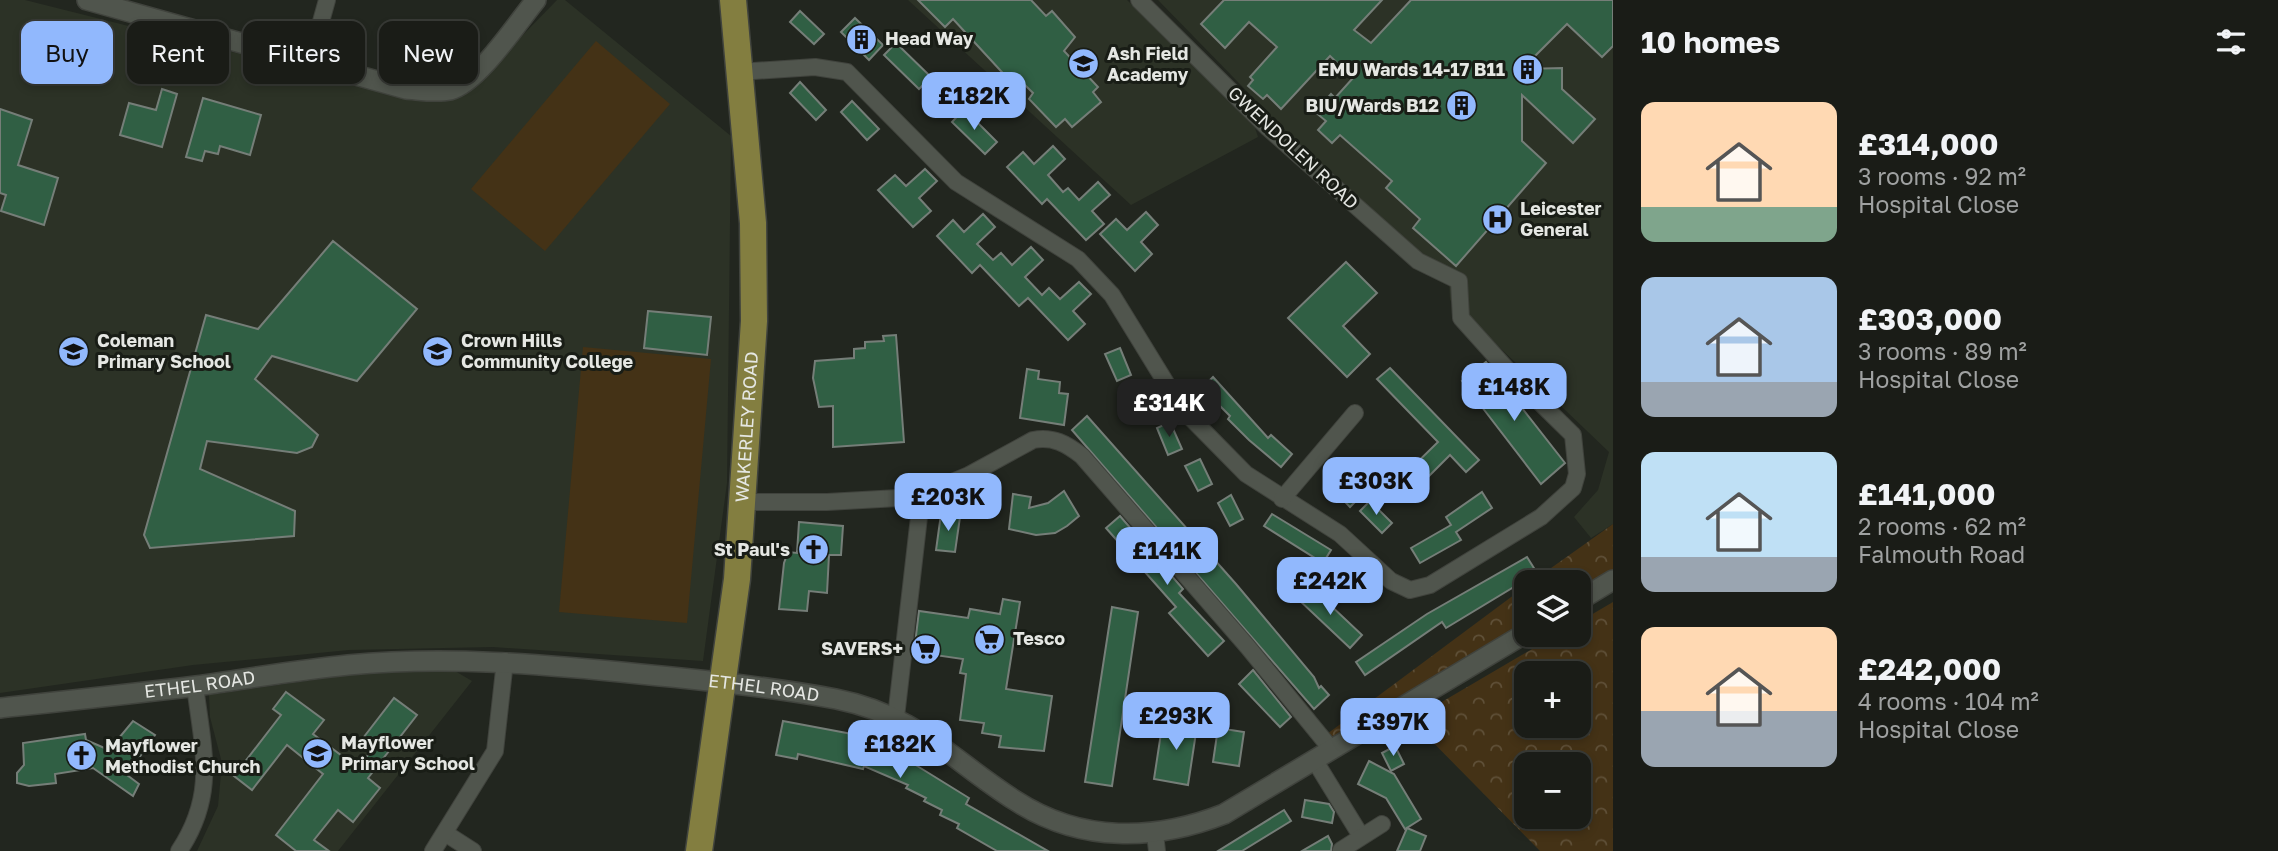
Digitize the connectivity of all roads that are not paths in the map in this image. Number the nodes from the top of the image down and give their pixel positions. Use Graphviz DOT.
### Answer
graph roads {
  1 [pos="87,0"];
  2 [pos="327,0"];
  3 [pos="536,0"];
  4 [pos="733,0"];
  5 [pos="1139,0"];
  6 [pos="321,21"];
  7 [pos="243,43"];
  8 [pos="739,72"];
  9 [pos="365,77"];
  10 [pos="1355,413"];
  11 [pos="916,497"];
  12 [pos="1283,499"];
  13 [pos="741,502"];
  14 [pos="1613,580"];
  15 [pos="1591,593"];
  16 [pos="1514,640"];
  17 [pos="505,661"];
  18 [pos="724,682"];
  19 [pos="195,686"];
  20 [pos="0,708"];
  21 [pos="896,717"];
  22 [pos="1332,750"];
  23 [pos="1315,761"];
  24 [pos="1382,824"];
  25 [pos="445,832"];
  26 [pos="1361,836"];
  27 [pos="1156,842"];
  28 [pos="1341,850"];
  29 [pos="179,851"];
  30 [pos="433,851"];
  31 [pos="473,851"];
  32 [pos="699,851"];
  1 -- 7 [label="street"];
  2 -- 6 [label="street"];
  3 -- 9 [label="street"];
  4 -- 8 [label="highway, WAKERLEY ROAD"];
  5 -- 12 [label="street, GWENDOLEN ROAD"];
  8 -- 12 [label="street"];
  8 -- 13 [label="highway, WAKERLEY ROAD"];
  10 -- 12 [label="street"];
  11 -- 13 [label="street"];
  11 -- 21 [label="street"];
  11 -- 22 [label="street"];
  13 -- 18 [label="highway, WAKERLEY ROAD"];
  14 -- 15 [label="street"];
  16 -- 22 [label="street, ETHEL ROAD"];
  17 -- 18 [label="street, ETHEL ROAD"];
  17 -- 19 [label="street, ETHEL ROAD"];
  17 -- 25 [label="street"];
  18 -- 21 [label="street, ETHEL ROAD"];
  18 -- 32 [label="highway, WAKERLEY ROAD"];
  19 -- 20 [label="street, ETHEL ROAD"];
  19 -- 29 [label="street"];
  21 -- 27 [label="street, ETHEL ROAD"];
  22 -- 23 [label="street, ETHEL ROAD"];
  23 -- 26 [label="street"];
  23 -- 27 [label="street, ETHEL ROAD"];
  24 -- 26 [label="street"];
  25 -- 30 [label="street"];
  25 -- 31 [label="street"];
  26 -- 28 [label="street"];
}
